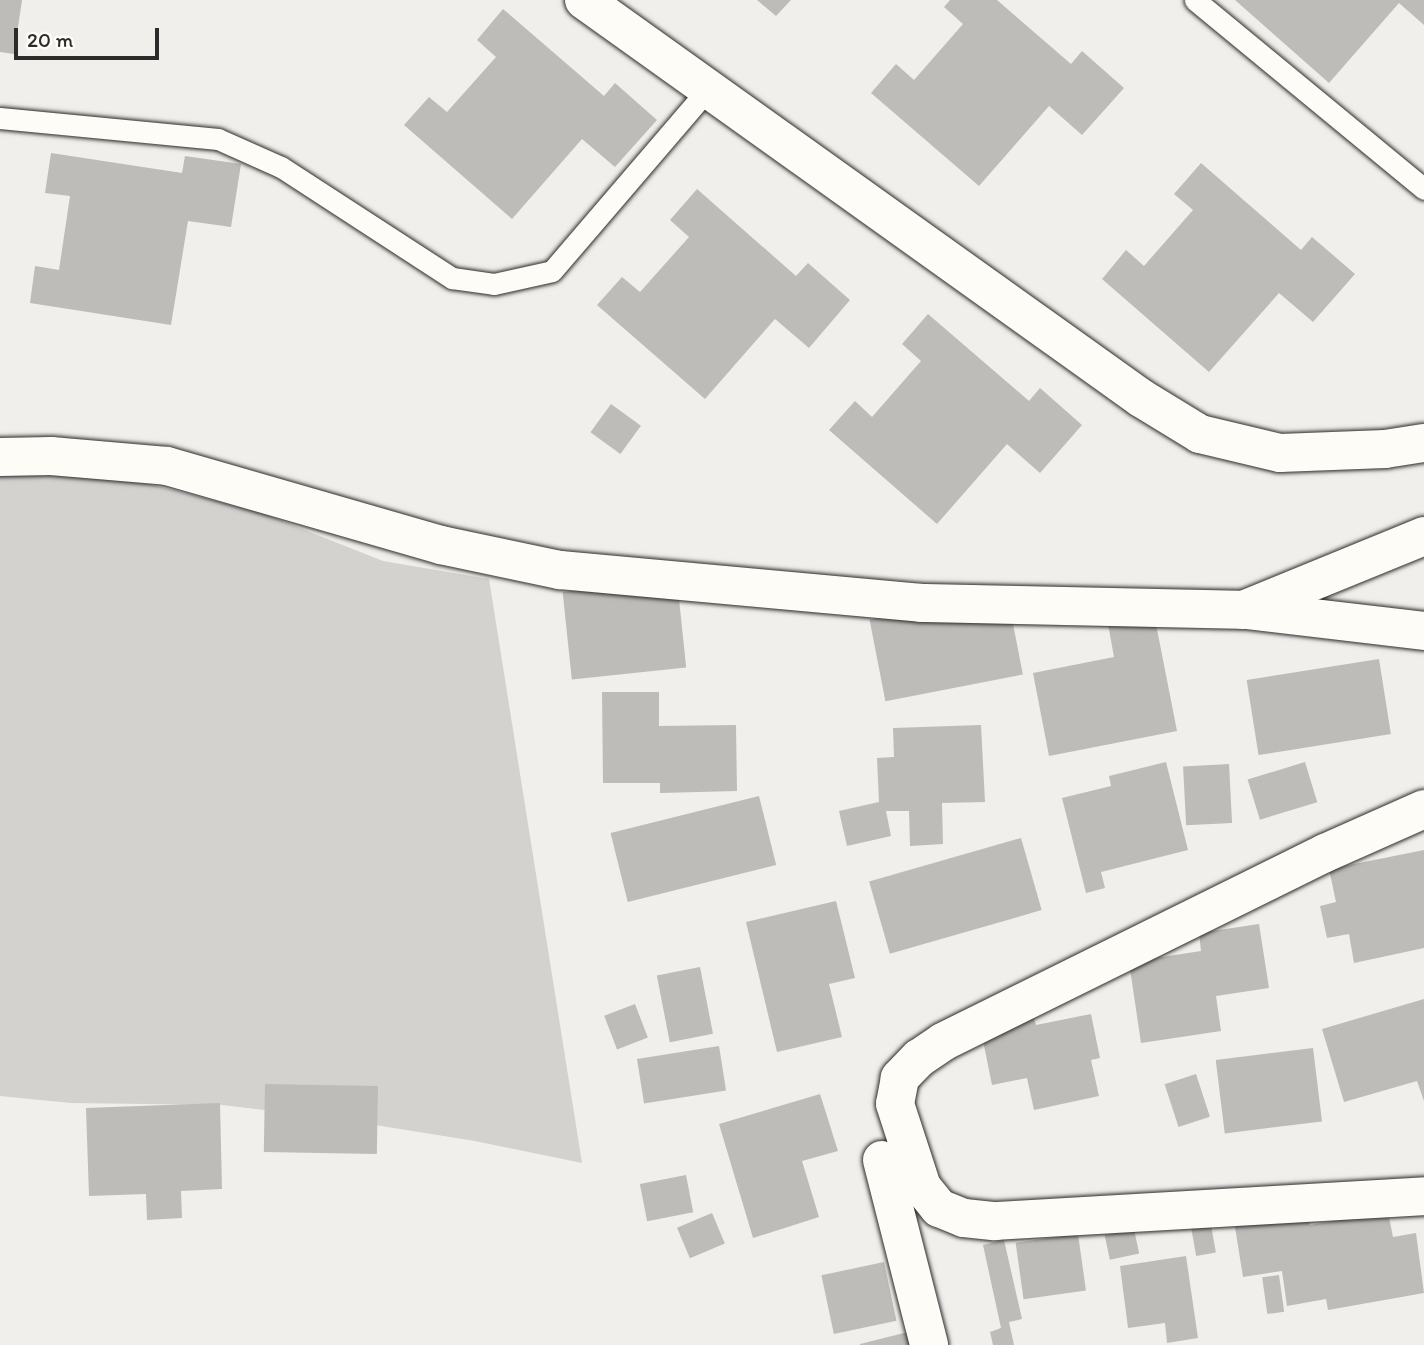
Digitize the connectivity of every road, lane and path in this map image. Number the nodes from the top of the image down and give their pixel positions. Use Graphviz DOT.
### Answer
graph roads {
  1 [pos="584,0"];
  2 [pos="1195,0"];
  3 [pos="708,89"];
  4 [pos="0,118"];
  5 [pos="1424,189"];
  6 [pos="1424,443"];
  7 [pos="0,457"];
  8 [pos="1424,537"];
  9 [pos="1243,610"];
  10 [pos="1422,640"];
  11 [pos="1424,809"];
  12 [pos="882,1160"];
  13 [pos="1424,1195"];
  14 [pos="929,1345"];
  1 -- 3 [label="street"];
  2 -- 5 [label="lane"];
  3 -- 4 [label="lane"];
  3 -- 6 [label="street"];
  7 -- 9 [label="street"];
  8 -- 9 [label="street"];
  9 -- 10 [label="street"];
  11 -- 13 [label="street"];
  12 -- 14 [label="street"];
}
